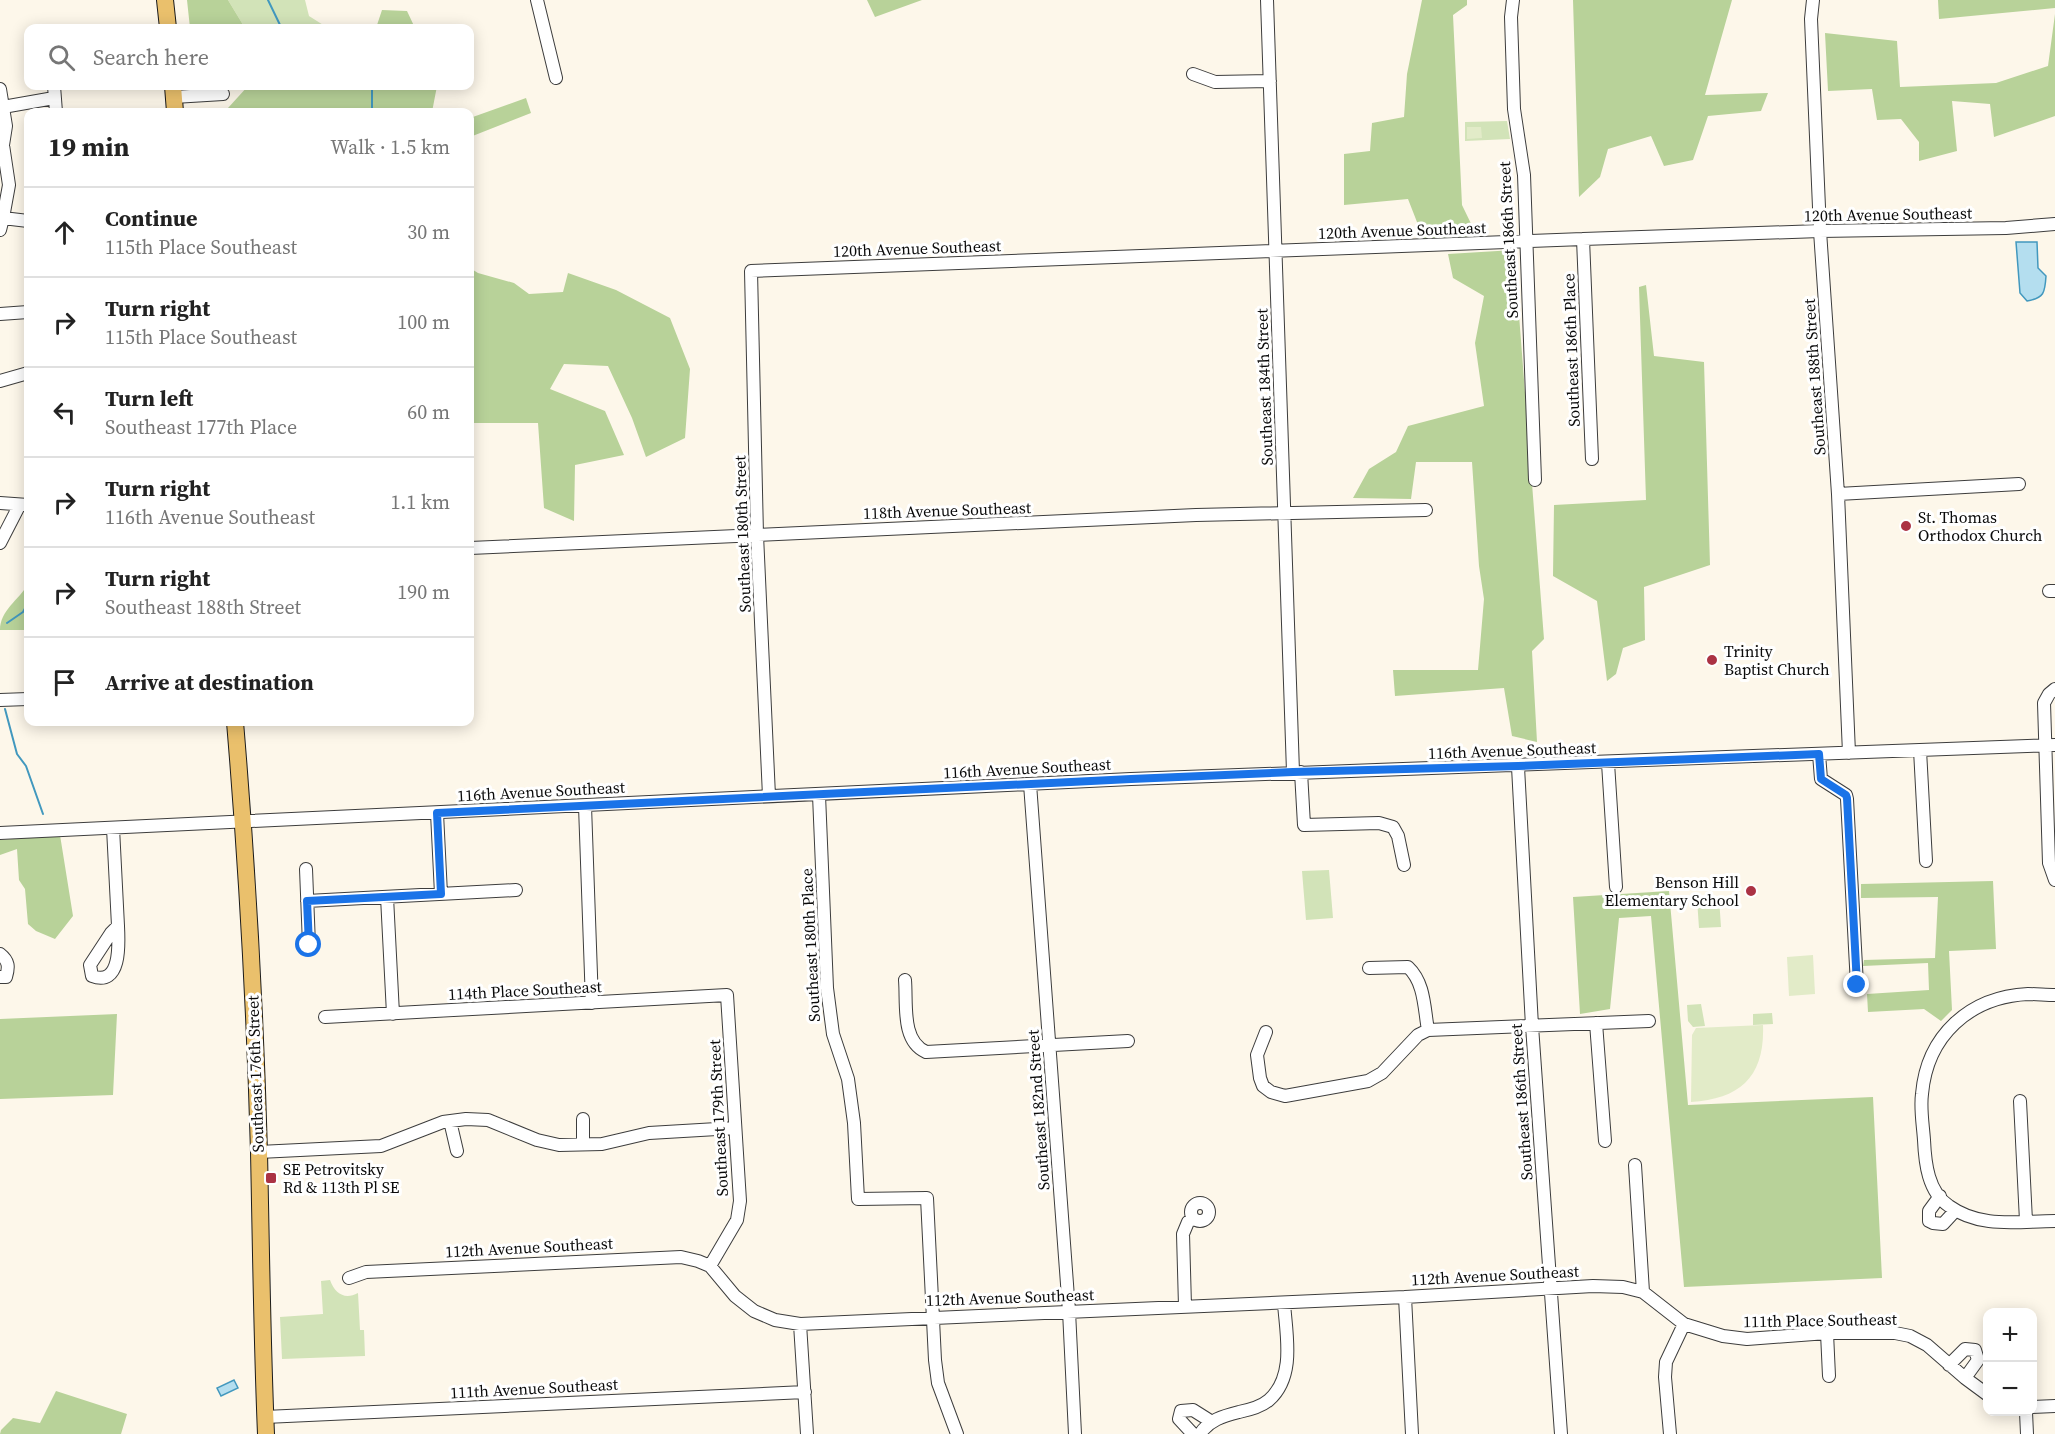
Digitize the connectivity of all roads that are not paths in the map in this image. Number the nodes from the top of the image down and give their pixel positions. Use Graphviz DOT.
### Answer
graph roads {
  1 [pos="165,0"];
  2 [pos="537,0"];
  3 [pos="1267,0"];
  4 [pos="1512,0"];
  5 [pos="1813,0"];
  6 [pos="168,24"];
  7 [pos="1193,74"];
  8 [pos="556,78"];
  9 [pos="1270,81"];
  10 [pos="0,89"];
  11 [pos="54,92"];
  12 [pos="223,94"];
  13 [pos="174,98"];
  14 [pos="3,107"];
  15 [pos="56,108"];
  16 [pos="24,221"];
  17 [pos="2,224"];
  18 [pos="2055,224"];
  19 [pos="1820,231"];
  20 [pos="1583,239"];
  21 [pos="1526,242"];
  22 [pos="1276,251"];
  23 [pos="751,271"];
  24 [pos="24,312"];
  25 [pos="0,314"];
  26 [pos="24,374"];
  27 [pos="4,380"];
  28 [pos="1592,459"];
  29 [pos="1535,480"];
  30 [pos="2019,484"];
  31 [pos="1838,494"];
  32 [pos="0,503"];
  33 [pos="24,506"];
  34 [pos="1426,510"];
  35 [pos="1285,513"];
  36 [pos="757,535"];
  37 [pos="0,543"];
  38 [pos="474,548"];
  39 [pos="2055,689"];
  40 [pos="24,699"];
  41 [pos="0,700"];
  42 [pos="235,726"];
  43 [pos="2050,746"];
  44 [pos="1920,750"];
  45 [pos="1849,753"];
  46 [pos="1819,754"];
  47 [pos="1608,763"];
  48 [pos="1518,766"];
  49 [pos="1297,772"];
  50 [pos="1030,784"];
  51 [pos="819,795"];
  52 [pos="769,796"];
  53 [pos="585,806"];
  54 [pos="437,813"];
  55 [pos="244,822"];
  56 [pos="113,828"];
  57 [pos="0,833"];
  58 [pos="1926,861"];
  59 [pos="1404,865"];
  60 [pos="306,869"];
  61 [pos="2055,880"];
  62 [pos="1616,887"];
  63 [pos="516,890"];
  64 [pos="441,894"];
  65 [pos="387,897"];
  66 [pos="307,901"];
  67 [pos="118,926"];
  68 [pos="309,945"];
  69 [pos="0,954"];
  70 [pos="1369,968"];
  71 [pos="0,977"];
  72 [pos="905,980"];
  73 [pos="1857,985"];
  74 [pos="2055,995"];
  75 [pos="727,996"];
  76 [pos="592,1003"];
  77 [pos="393,1014"];
  78 [pos="325,1017"];
  79 [pos="1649,1022"];
  80 [pos="1596,1023"];
  81 [pos="1532,1026"];
  82 [pos="1428,1030"];
  83 [pos="1266,1032"];
  84 [pos="1128,1041"];
  85 [pos="1050,1047"];
  86 [pos="2020,1101"];
  87 [pos="583,1119"];
  88 [pos="450,1121"];
  89 [pos="734,1128"];
  90 [pos="1605,1141"];
  91 [pos="583,1144"];
  92 [pos="457,1151"];
  93 [pos="259,1152"];
  94 [pos="1635,1165"];
  95 [pos="1193,1218"];
  96 [pos="2026,1221"];
  97 [pos="2055,1221"];
  98 [pos="710,1266"];
  99 [pos="349,1278"];
  100 [pos="1551,1289"];
  101 [pos="1642,1292"];
  102 [pos="1405,1298"];
  103 [pos="1284,1303"];
  104 [pos="1185,1306"];
  105 [pos="1069,1311"];
  106 [pos="933,1317"];
  107 [pos="800,1323"];
  108 [pos="1684,1324"];
  109 [pos="1827,1333"];
  110 [pos="1949,1365"];
  111 [pos="1829,1376"];
  112 [pos="1965,1378"];
  113 [pos="1983,1391"];
  114 [pos="805,1392"];
  115 [pos="2055,1406"];
  116 [pos="2037,1407"];
  117 [pos="2026,1416"];
  118 [pos="1212,1422"];
  119 [pos="265,1426"];
  120 [pos="807,1434"];
  121 [pos="957,1434"];
  122 [pos="1075,1434"];
  123 [pos="1193,1434"];
  124 [pos="1200,1434"];
  125 [pos="1412,1434"];
  126 [pos="1561,1434"];
  127 [pos="1670,1434"];
  128 [pos="2027,1434"];
  1 -- 6 [label="main road"];
  2 -- 8 [label="street"];
  3 -- 9 [label="street, Southeast 184th Street"];
  4 -- 21 [label="street, Southeast 186th Street"];
  5 -- 19 [label="street, Southeast 188th Street"];
  7 -- 9 [label="street"];
  9 -- 22 [label="street, Southeast 184th Street"];
  10 -- 14 [label="street"];
  11 -- 14 [label="street"];
  11 -- 15 [label="street"];
  12 -- 13 [label="street"];
  14 -- 17 [label="street"];
  16 -- 17 [label="street"];
  18 -- 19 [label="street, 120th Avenue Southeast"];
  19 -- 20 [label="street, 120th Avenue Southeast"];
  19 -- 31 [label="street, Southeast 188th Street"];
  20 -- 21 [label="street, 120th Avenue Southeast"];
  20 -- 28 [label="street, Southeast 186th Place"];
  21 -- 22 [label="street, 120th Avenue Southeast"];
  21 -- 29 [label="street, Southeast 186th Street"];
  22 -- 23 [label="street, 120th Avenue Southeast"];
  22 -- 35 [label="street, Southeast 184th Street"];
  23 -- 36 [label="street, Southeast 180th Street"];
  24 -- 25 [label="street"];
  26 -- 27 [label="street"];
  30 -- 31 [label="street"];
  31 -- 45 [label="street, Southeast 188th Street"];
  32 -- 33 [label="street"];
  33 -- 37 [label="street"];
  34 -- 35 [label="street, 118th Avenue Southeast"];
  35 -- 36 [label="street, 118th Avenue Southeast"];
  35 -- 49 [label="street, Southeast 184th Street"];
  36 -- 38 [label="street, 118th Avenue Southeast"];
  36 -- 52 [label="street, Southeast 180th Street"];
  39 -- 43 [label="street"];
  40 -- 41 [label="street"];
  42 -- 55 [label="main road, Southeast 176th Street"];
  43 -- 44 [label="street, 116th Avenue Southeast"];
  43 -- 61 [label="street"];
  44 -- 45 [label="street, 116th Avenue Southeast"];
  44 -- 58 [label="street"];
  45 -- 46 [label="street, 116th Avenue Southeast"];
  46 -- 47 [label="street, 116th Avenue Southeast"];
  46 -- 73 [label="street"];
  47 -- 48 [label="street, 116th Avenue Southeast"];
  47 -- 62 [label="street"];
  48 -- 49 [label="street, 116th Avenue Southeast"];
  48 -- 81 [label="street, Southeast 186th Street"];
  49 -- 50 [label="street, 116th Avenue Southeast"];
  49 -- 59 [label="street, Southeast 184th Street"];
  50 -- 51 [label="street, 116th Avenue Southeast"];
  50 -- 85 [label="street, Southeast 182nd Street"];
  51 -- 52 [label="street, 116th Avenue Southeast"];
  51 -- 106 [label="street, Southeast 180th Place"];
  52 -- 53 [label="street, 116th Avenue Southeast"];
  53 -- 54 [label="street, 116th Avenue Southeast"];
  53 -- 76 [label="street"];
  54 -- 55 [label="street, 116th Avenue Southeast"];
  54 -- 64 [label="street"];
  55 -- 56 [label="street, 116th Avenue Southeast"];
  55 -- 93 [label="main road, Southeast 176th Street"];
  56 -- 57 [label="street, 116th Avenue Southeast"];
  56 -- 67 [label="street"];
  60 -- 66 [label="street"];
  63 -- 64 [label="street"];
  64 -- 65 [label="street"];
  65 -- 66 [label="street"];
  65 -- 77 [label="street"];
  66 -- 68 [label="street"];
  69 -- 71 [label="street"];
  70 -- 82 [label="street"];
  72 -- 85 [label="street"];
  74 -- 96 [label="street"];
  75 -- 76 [label="street, 114th Place Southeast"];
  75 -- 89 [label="street, Southeast 179th Street"];
  76 -- 77 [label="street, 114th Place Southeast"];
  77 -- 78 [label="street, 114th Place Southeast"];
  79 -- 80 [label="street"];
  80 -- 81 [label="street"];
  80 -- 90 [label="street"];
  81 -- 82 [label="street"];
  81 -- 100 [label="street, Southeast 186th Street"];
  82 -- 83 [label="street"];
  84 -- 85 [label="street"];
  85 -- 105 [label="street, Southeast 182nd Street"];
  86 -- 96 [label="street"];
  87 -- 91 [label="street"];
  88 -- 91 [label="street"];
  88 -- 92 [label="street"];
  88 -- 93 [label="street"];
  89 -- 91 [label="street"];
  89 -- 98 [label="street, Southeast 179th Street"];
  93 -- 119 [label="main road, Southeast 176th Street"];
  94 -- 101 [label="street"];
  95 -- 104 [label="street"];
  96 -- 97 [label="street"];
  98 -- 99 [label="street, 112th Avenue Southeast"];
  98 -- 107 [label="street, 112th Avenue Southeast"];
  100 -- 101 [label="street, 112th Avenue Southeast"];
  100 -- 102 [label="street, 112th Avenue Southeast"];
  100 -- 126 [label="street, Southeast 186th Street"];
  101 -- 108 [label="street, 112th Avenue Southeast"];
  102 -- 103 [label="street, 112th Avenue Southeast"];
  102 -- 125 [label="street"];
  103 -- 104 [label="street, 112th Avenue Southeast"];
  103 -- 118 [label="street"];
  104 -- 105 [label="street, 112th Avenue Southeast"];
  105 -- 106 [label="street, 112th Avenue Southeast"];
  105 -- 122 [label="street, Southeast 182nd Street"];
  106 -- 107 [label="street, 112th Avenue Southeast"];
  106 -- 121 [label="street"];
  107 -- 114 [label="street"];
  108 -- 109 [label="street, 111th Place Southeast"];
  108 -- 127 [label="street"];
  109 -- 110 [label="street, 111th Place Southeast"];
  109 -- 111 [label="street"];
  110 -- 112 [label="street, 111th Place Southeast"];
  110 -- 112 [label="street"];
  112 -- 113 [label="street, 111th Place Southeast"];
  114 -- 119 [label="street, 111th Avenue Southeast"];
  114 -- 120 [label="street"];
  115 -- 116 [label="street"];
  117 -- 128 [label="street"];
  118 -- 123 [label="street"];
  118 -- 124 [label="street"];
}
